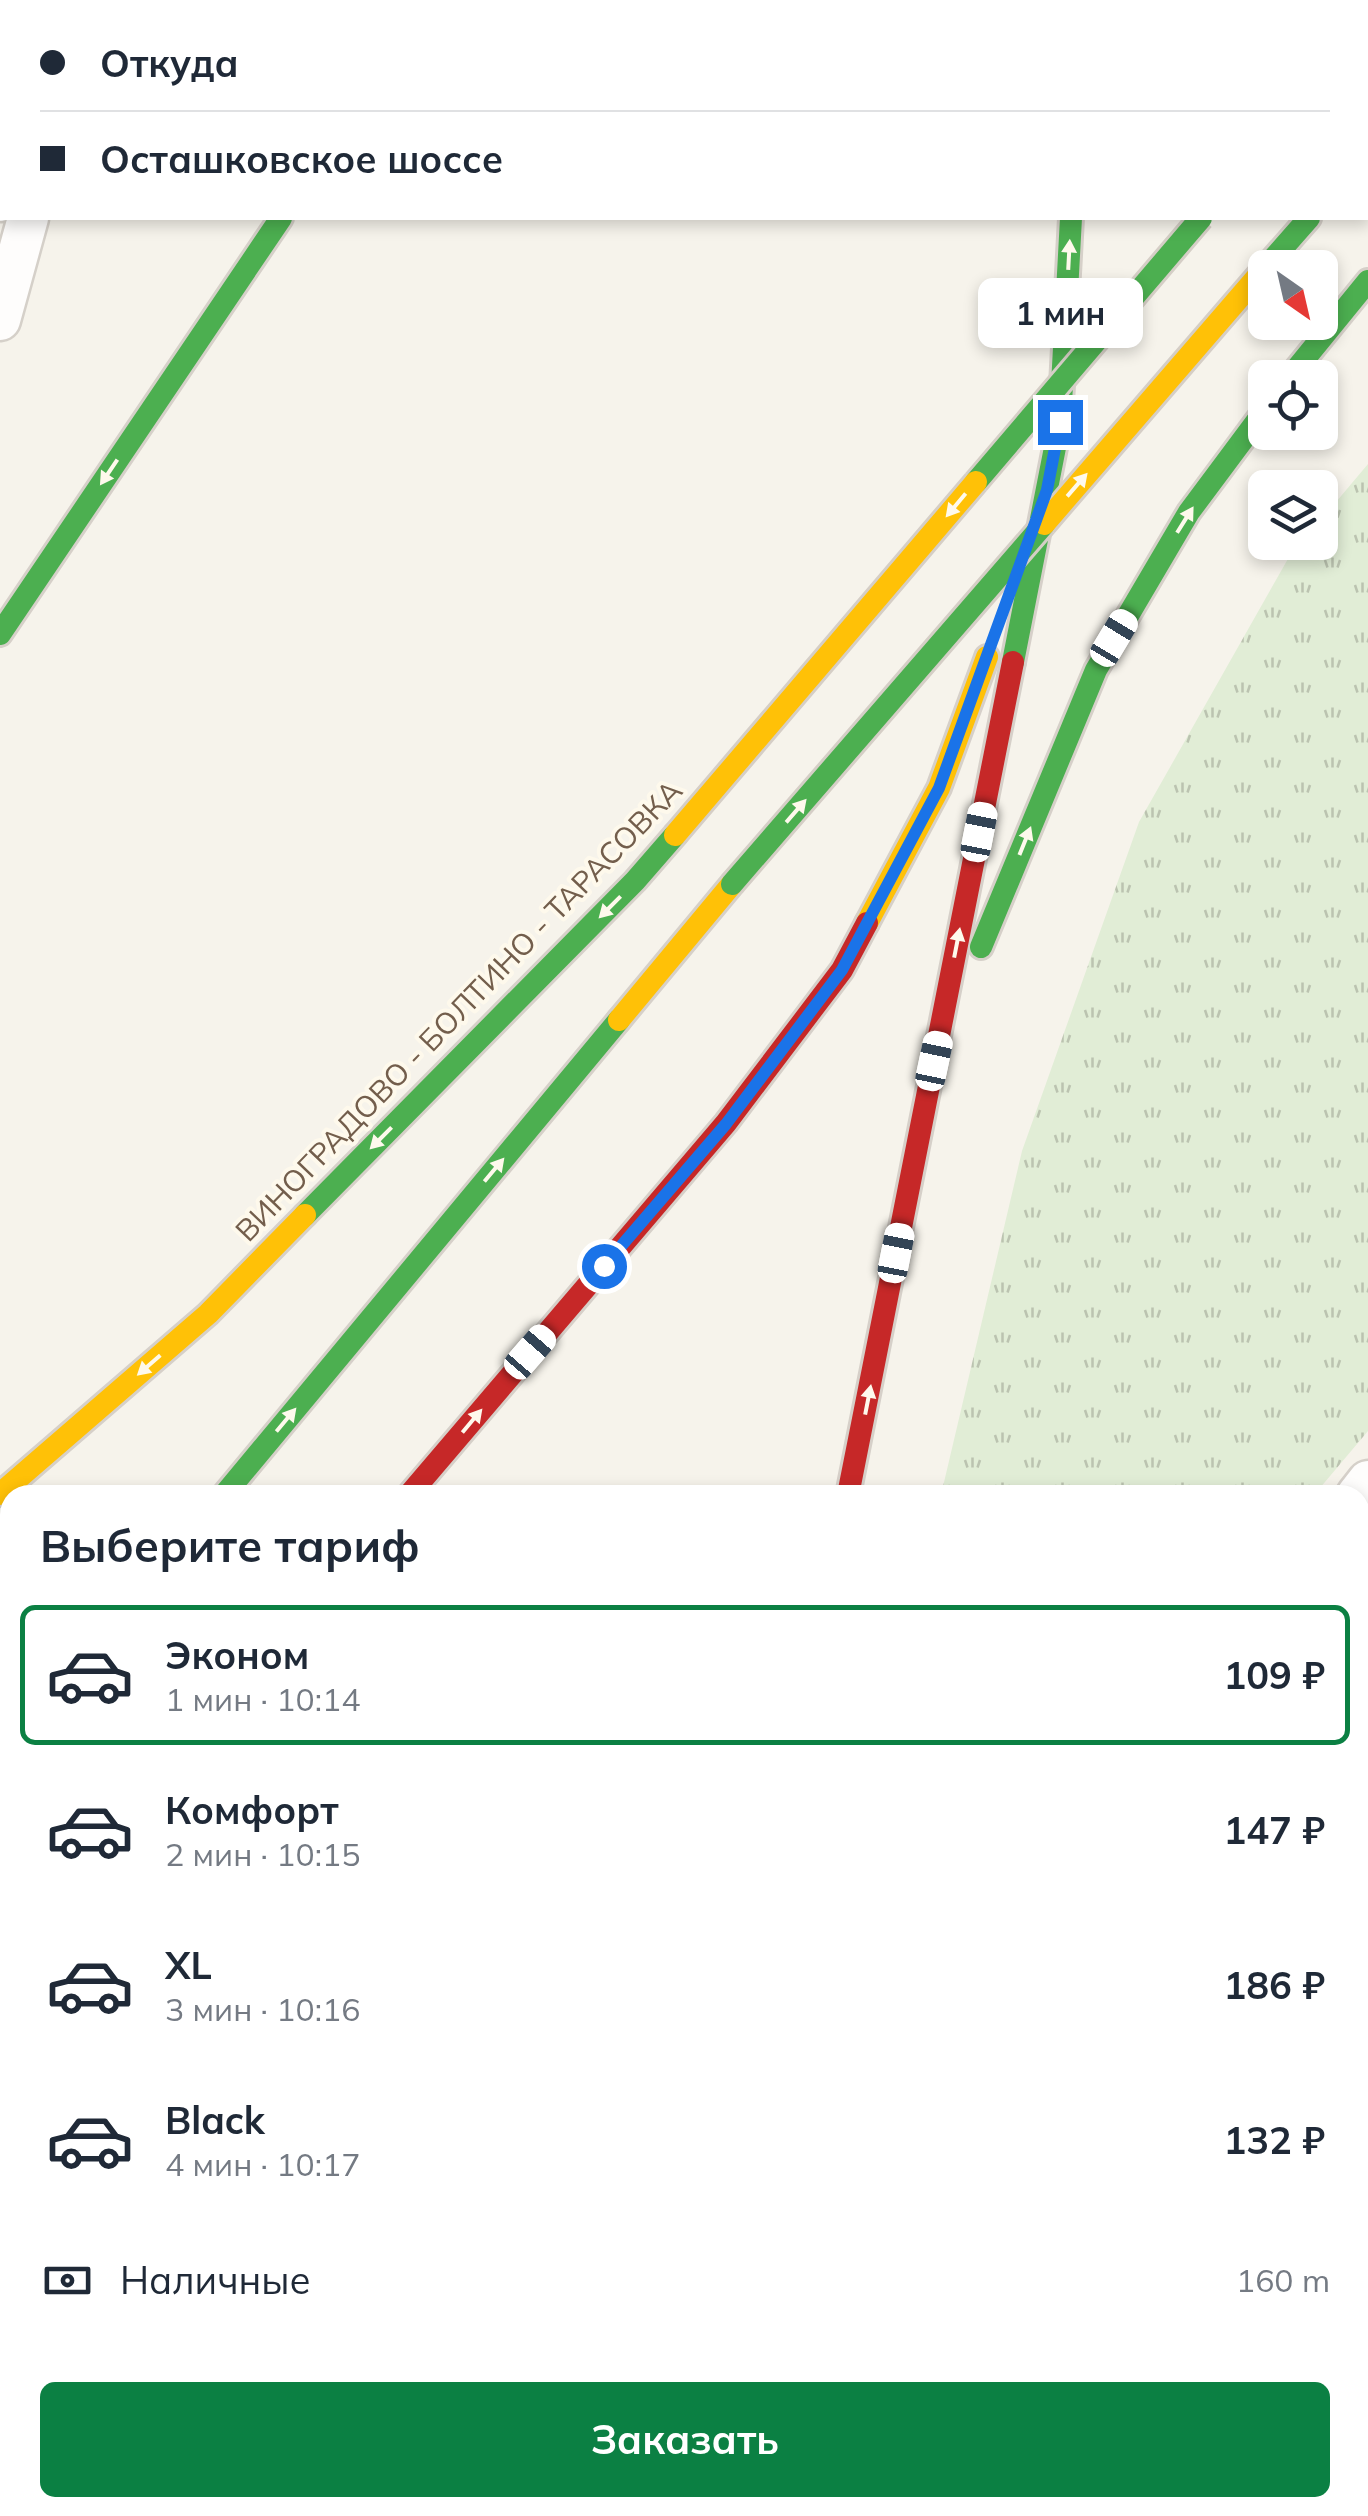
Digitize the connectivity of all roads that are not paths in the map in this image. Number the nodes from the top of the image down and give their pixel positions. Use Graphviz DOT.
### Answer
graph roads {
  1 [pos="27,220"];
  2 [pos="279,220"];
  3 [pos="280,220"];
  4 [pos="1071,220"];
  5 [pos="1199,220"];
  6 [pos="1306,220"];
  7 [pos="1280,250"];
  8 [pos="1368,281"];
  9 [pos="1248,288"];
  10 [pos="0,320"];
  11 [pos="1304,360"];
  12 [pos="1248,433"];
  13 [pos="85,467"];
  14 [pos="1047,490"];
  15 [pos="0,634"];
  16 [pos="934,1061"];
  17 [pos="10,1485"];
  18 [pos="232,1485"];
  19 [pos="417,1485"];
  20 [pos="850,1485"];
  1 -- 10 [label="street"];
  2 -- 13 [label="main road"];
  3 -- 15 [label="main road, one-way"];
  14 -- 4 [label="main road, one-way"];
  5 -- 17 [label="main road, ВИНОГРАДОВО - БОЛТИНО - ТАРАСОВКА, one-way, bridge"];
  6 -- 7 [label="main road"];
  8 -- 11 [label="main road"];
  18 -- 9 [label="main road, one-way, bridge"];
  16 -- 12 [label="main road, one-way"];
  16 -- 14 [label="main road, one-way"];
  19 -- 14 [label="main road, one-way"];
  20 -- 16 [label="main road, one-way"];
}
